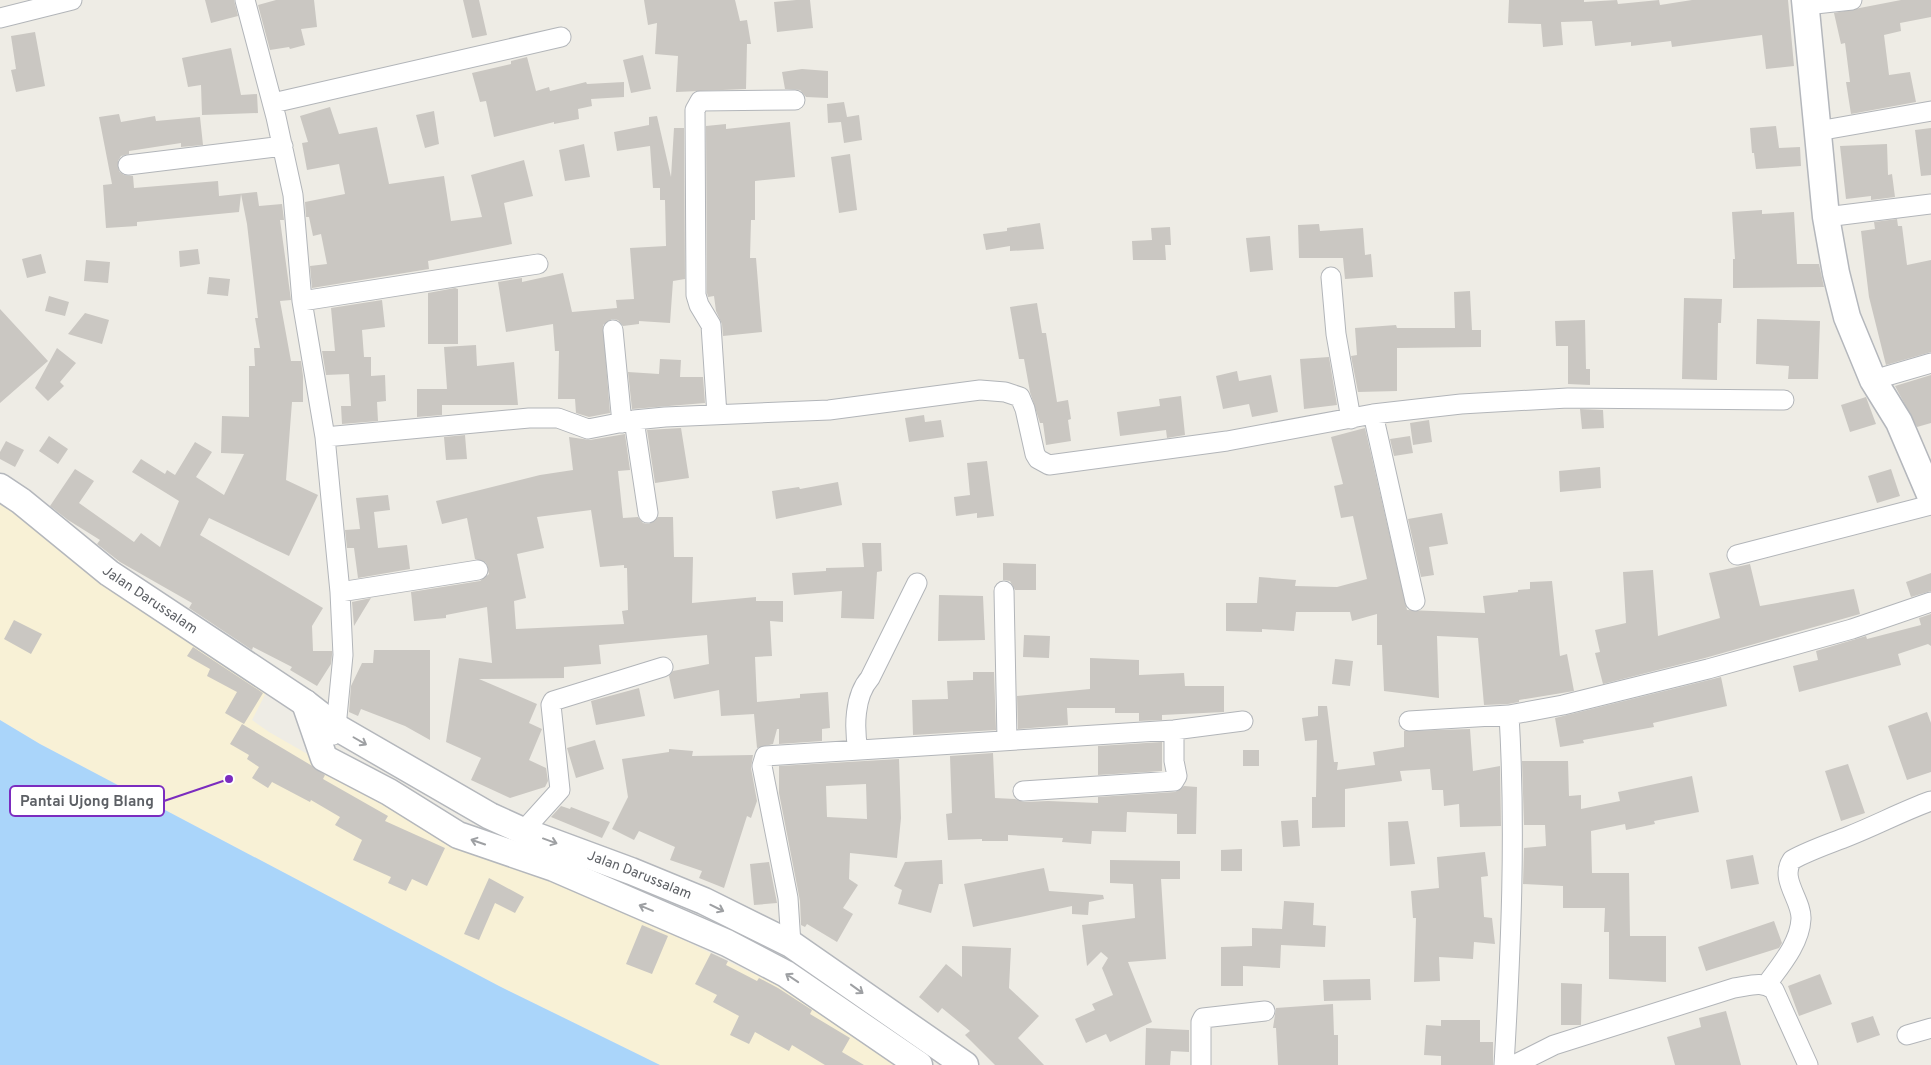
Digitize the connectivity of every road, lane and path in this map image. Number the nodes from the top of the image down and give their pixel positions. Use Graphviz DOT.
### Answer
graph roads {
  1 [pos="72,0"];
  2 [pos="1852,0"];
  3 [pos="250,1"];
  4 [pos="1806,2"];
  5 [pos="0,18"];
  6 [pos="561,37"];
  7 [pos="795,100"];
  8 [pos="273,103"];
  9 [pos="1931,111"];
  10 [pos="1818,131"];
  11 [pos="283,146"];
  12 [pos="128,165"];
  13 [pos="1931,204"];
  14 [pos="1826,217"];
  15 [pos="538,264"];
  16 [pos="1331,277"];
  17 [pos="302,301"];
  18 [pos="613,330"];
  19 [pos="1931,363"];
  20 [pos="1873,380"];
  21 [pos="1784,400"];
  22 [pos="1373,414"];
  23 [pos="717,415"];
  24 [pos="1350,420"];
  25 [pos="628,422"];
  26 [pos="325,437"];
  27 [pos="0,487"];
  28 [pos="1931,498"];
  29 [pos="1931,505"];
  30 [pos="648,513"];
  31 [pos="1737,555"];
  32 [pos="478,570"];
  33 [pos="917,583"];
  34 [pos="1004,591"];
  35 [pos="340,592"];
  36 [pos="1415,601"];
  37 [pos="1931,602"];
  38 [pos="663,667"];
  39 [pos="306,703"];
  40 [pos="1509,715"];
  41 [pos="1243,721"];
  42 [pos="1409,721"];
  43 [pos="336,727"];
  44 [pos="1174,730"];
  45 [pos="1007,740"];
  46 [pos="858,750"];
  47 [pos="324,758"];
  48 [pos="1023,791"];
  49 [pos="1931,801"];
  50 [pos="523,831"];
  51 [pos="791,944"];
  52 [pos="1767,984"];
  53 [pos="1265,1011"];
  54 [pos="1931,1028"];
  55 [pos="1907,1035"];
  56 [pos="919,1065"];
  57 [pos="965,1065"];
  58 [pos="1202,1065"];
  59 [pos="1504,1065"];
  60 [pos="1514,1065"];
  61 [pos="1808,1065"];
  1 -- 5 [label="street"];
  2 -- 4 [label="street"];
  3 -- 8 [label="street"];
  4 -- 10 [label="street"];
  6 -- 8 [label="street"];
  7 -- 23 [label="street"];
  8 -- 11 [label="street"];
  9 -- 10 [label="street"];
  10 -- 14 [label="street"];
  11 -- 12 [label="street"];
  11 -- 17 [label="street"];
  13 -- 14 [label="street"];
  14 -- 20 [label="street"];
  15 -- 17 [label="street"];
  16 -- 24 [label="street"];
  17 -- 26 [label="street"];
  18 -- 25 [label="street"];
  19 -- 20 [label="street"];
  20 -- 28 [label="street"];
  21 -- 22 [label="street"];
  22 -- 24 [label="street"];
  22 -- 36 [label="street"];
  23 -- 24 [label="street"];
  23 -- 25 [label="street"];
  25 -- 26 [label="street"];
  25 -- 30 [label="street"];
  26 -- 35 [label="street"];
  27 -- 39 [label="street, Jalan Darussalam"];
  29 -- 31 [label="street"];
  32 -- 35 [label="street"];
  33 -- 46 [label="street"];
  34 -- 45 [label="street"];
  35 -- 43 [label="street"];
  37 -- 40 [label="street"];
  38 -- 50 [label="street"];
  39 -- 43 [label="street, Jalan Darussalam"];
  39 -- 47 [label="street"];
  40 -- 42 [label="street"];
  40 -- 59 [label="street"];
  41 -- 44 [label="street"];
  43 -- 47 [label="street"];
  43 -- 50 [label="street, Jalan Darussalam, one-way"];
  44 -- 45 [label="street"];
  44 -- 48 [label="street"];
  45 -- 46 [label="street"];
  46 -- 51 [label="street"];
  56 -- 47 [label="street, Jalan Darussalam, one-way"];
  49 -- 52 [label="street"];
  50 -- 51 [label="street, Jalan Darussalam, one-way"];
  51 -- 57 [label="street, Jalan Darussalam, one-way"];
  52 -- 60 [label="street"];
  52 -- 61 [label="street"];
  53 -- 58 [label="street"];
  54 -- 55 [label="street"];
}
